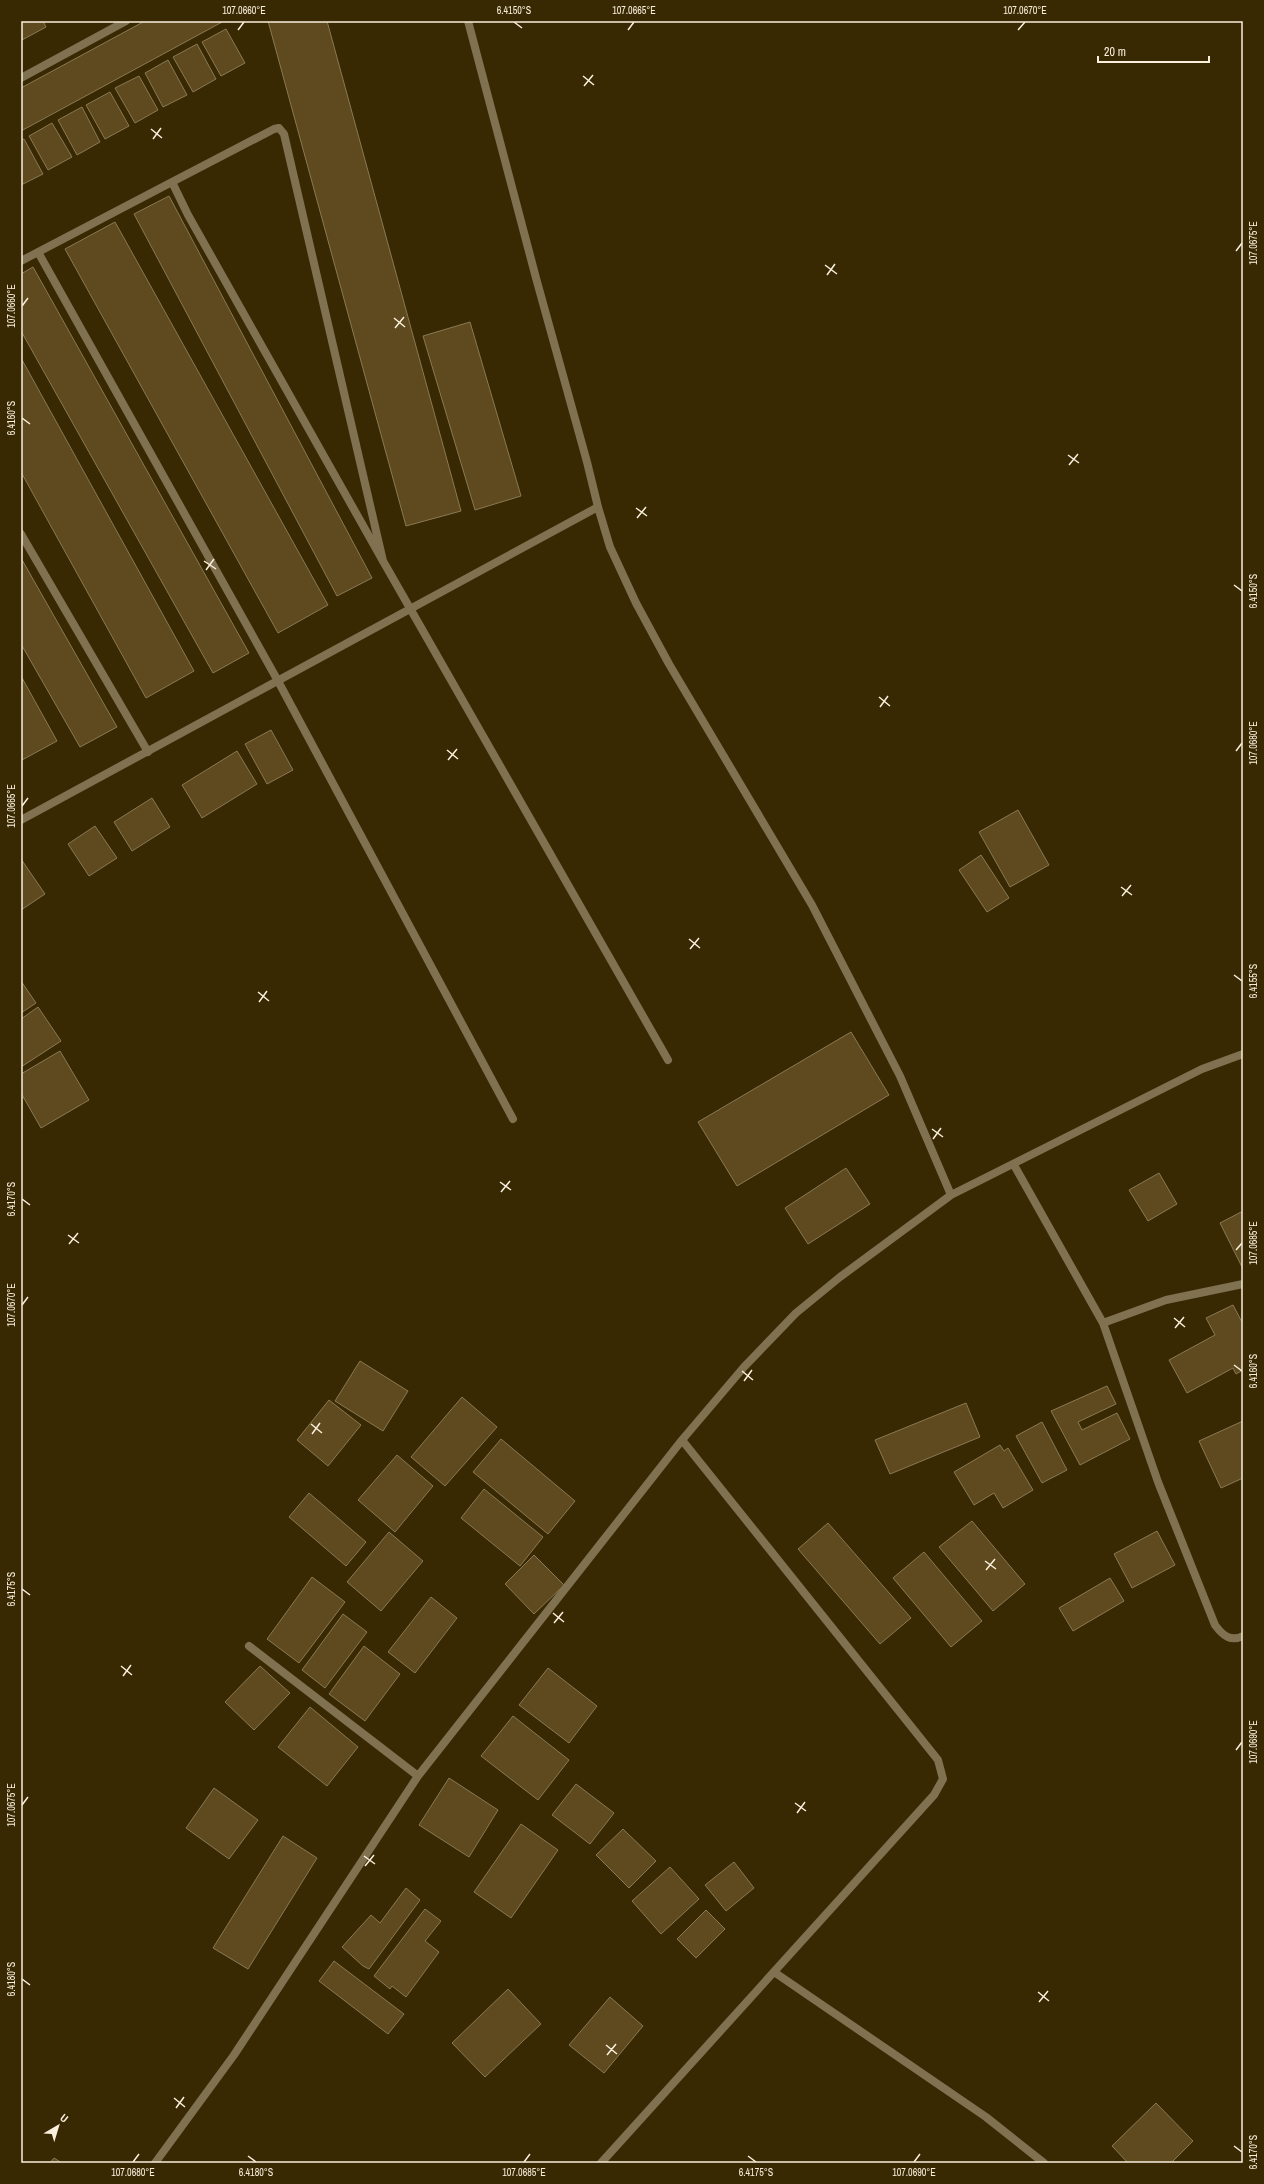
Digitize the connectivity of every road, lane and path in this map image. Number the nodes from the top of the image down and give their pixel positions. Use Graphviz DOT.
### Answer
graph roads {
  1 [pos="126,21"];
  2 [pos="468,21"];
  3 [pos="21,78"];
  4 [pos="172,182"];
  5 [pos="38,252"];
  6 [pos="21,261"];
  7 [pos="598,507"];
  8 [pos="21,534"];
  9 [pos="383,561"];
  10 [pos="410,609"];
  11 [pos="278,681"];
  12 [pos="148,752"];
  13 [pos="21,820"];
  14 [pos="1243,1054"];
  15 [pos="668,1060"];
  16 [pos="513,1119"];
  17 [pos="1014,1165"];
  18 [pos="951,1195"];
  19 [pos="1243,1284"];
  20 [pos="1102,1323"];
  21 [pos="682,1440"];
  22 [pos="1243,1636"];
  23 [pos="249,1646"];
  24 [pos="418,1776"];
  25 [pos="774,1972"];
  26 [pos="155,2163"];
  27 [pos="600,2163"];
  28 [pos="1044,2163"];
  1 -- 3 [label="street"];
  2 -- 7 [label="street"];
  4 -- 5 [label="street"];
  4 -- 9 [label="street"];
  4 -- 9 [label="street"];
  5 -- 6 [label="street"];
  5 -- 11 [label="street"];
  7 -- 10 [label="street"];
  7 -- 18 [label="street"];
  8 -- 12 [label="street"];
  9 -- 10 [label="street"];
  10 -- 11 [label="street"];
  10 -- 15 [label="street"];
  11 -- 12 [label="street"];
  11 -- 16 [label="street"];
  12 -- 13 [label="street"];
  14 -- 17 [label="street"];
  17 -- 18 [label="street"];
  17 -- 20 [label="street"];
  18 -- 21 [label="street"];
  19 -- 20 [label="street"];
  20 -- 22 [label="street"];
  21 -- 24 [label="street"];
  21 -- 25 [label="street"];
  23 -- 24 [label="street"];
  24 -- 26 [label="street"];
  25 -- 27 [label="street"];
  25 -- 28 [label="street"];
}
